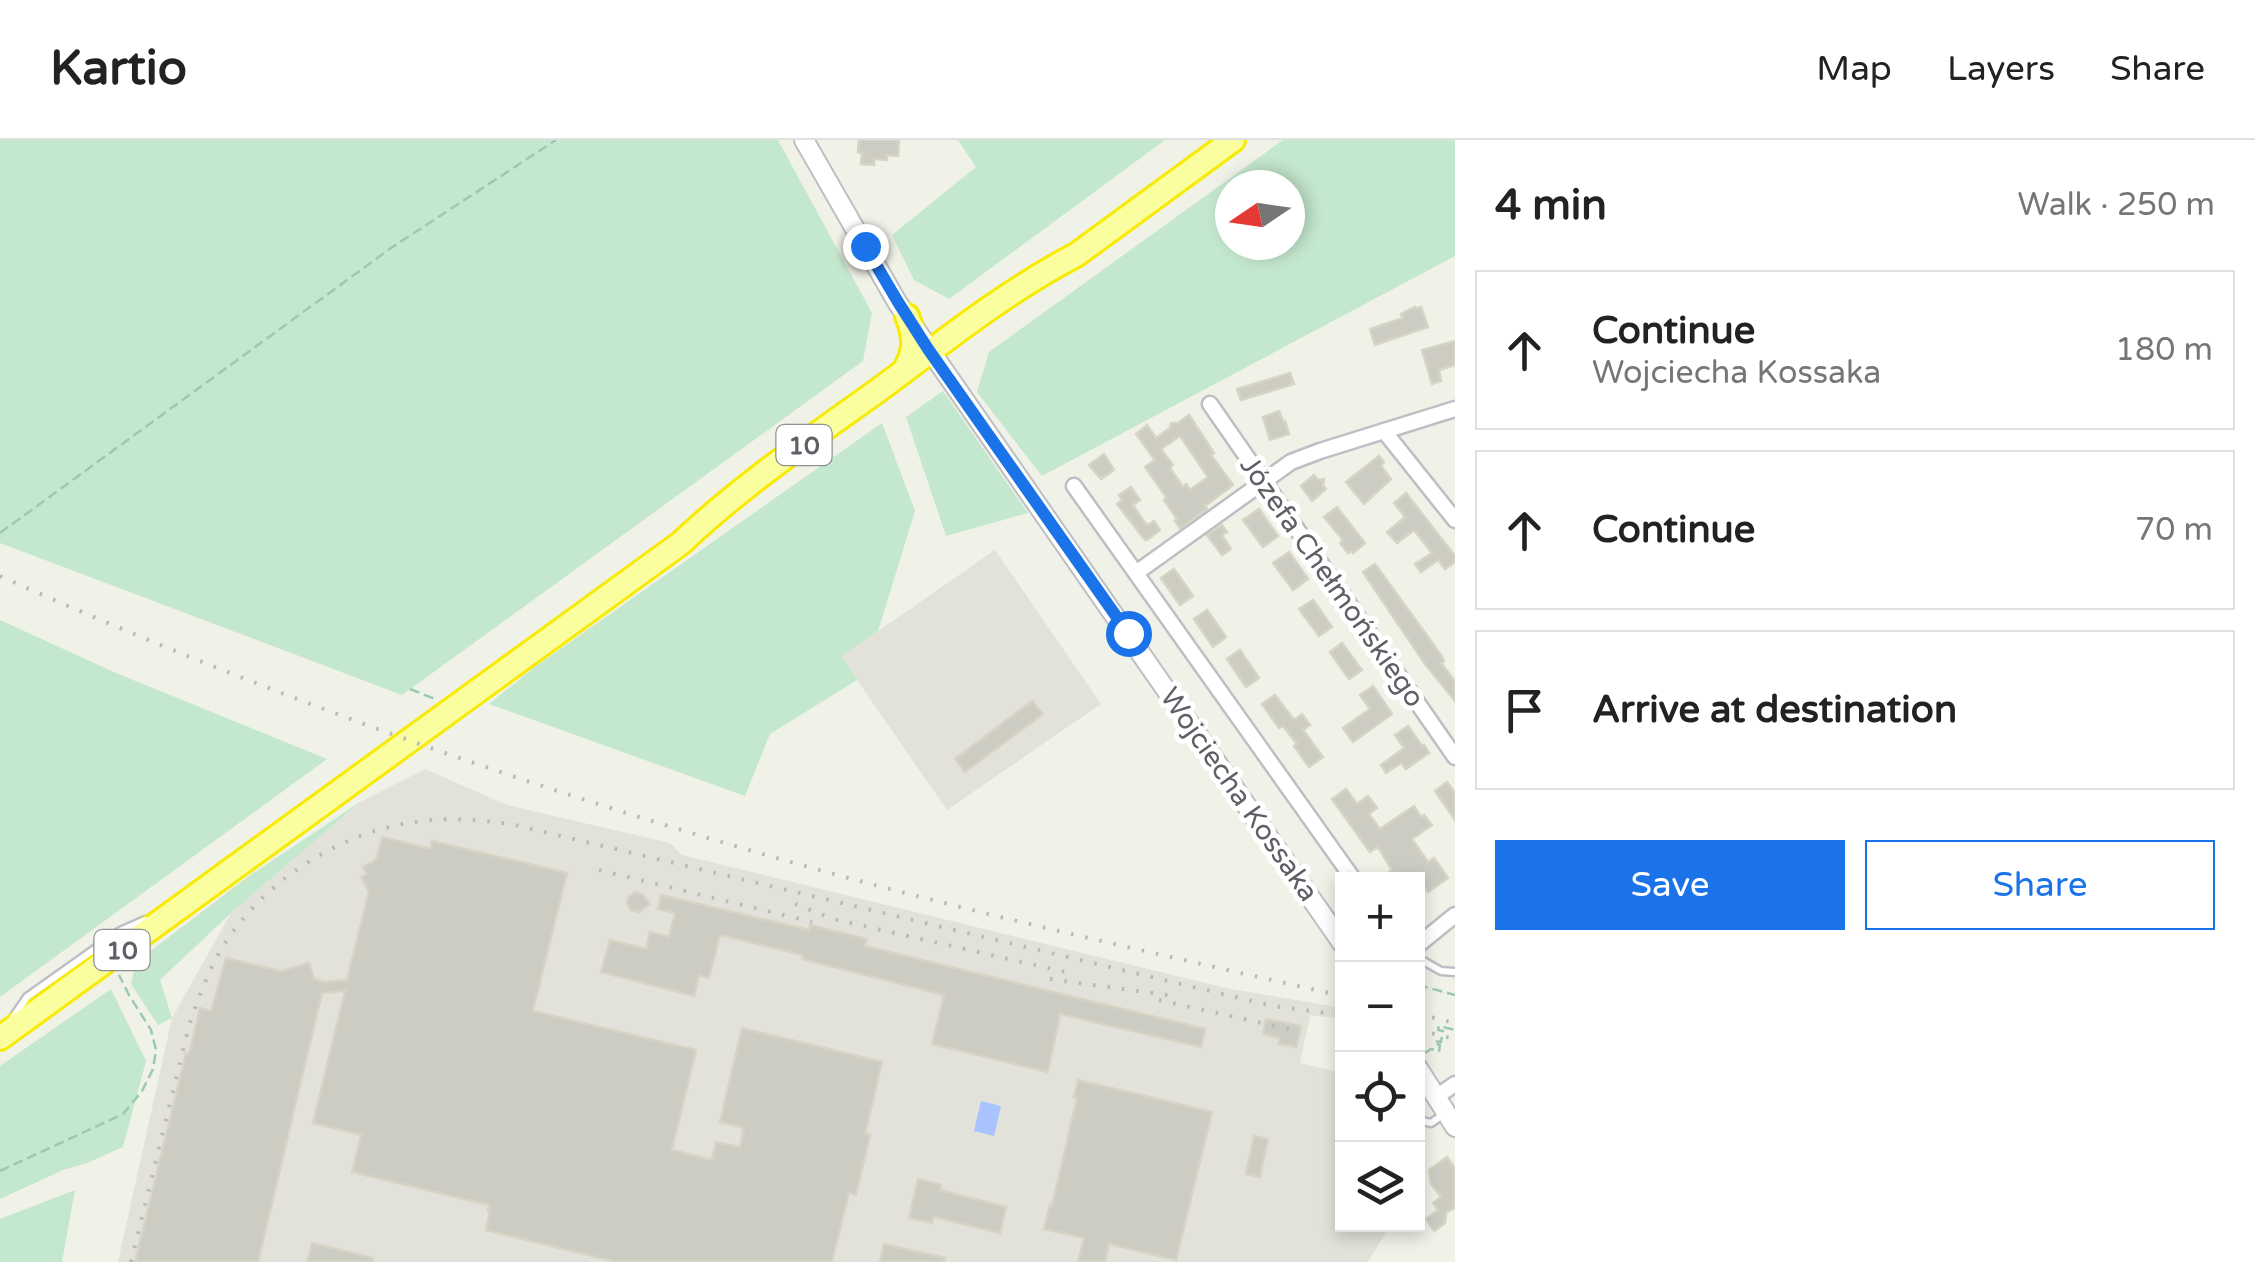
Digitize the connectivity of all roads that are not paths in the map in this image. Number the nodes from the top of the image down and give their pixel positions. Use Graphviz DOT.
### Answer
graph roads {
  1 [pos="804,140"];
  2 [pos="1234,140"];
  3 [pos="1076,255"];
  4 [pos="910,321"];
  5 [pos="951,337"];
  6 [pos="935,357"];
  7 [pos="901,373"];
  8 [pos="1210,404"];
  9 [pos="1455,409"];
  10 [pos="1384,431"];
  11 [pos="1263,481"];
  12 [pos="1074,486"];
  13 [pos="1455,520"];
  14 [pos="680,543"];
  15 [pos="1136,573"];
  16 [pos="1453,750"];
  17 [pos="1348,872"];
  18 [pos="188,902"];
  19 [pos="1455,914"];
  20 [pos="1335,933"];
  21 [pos="1425,939"];
  22 [pos="1424,962"];
  23 [pos="1455,972"];
  24 [pos="0,1037"];
  25 [pos="1425,1074"];
  26 [pos="1455,1084"];
  27 [pos="1445,1112"];
  1 -- 4 [label="street, Wojciecha Kossaka"];
  2 -- 3 [label="highway, 10"];
  3 -- 5 [label="highway, 10"];
  3 -- 6 [label="highway, 10"];
  4 -- 5 [label="highway"];
  4 -- 6 [label="street, Wojciecha Kossaka"];
  4 -- 7 [label="highway"];
  5 -- 6 [label="highway, 10"];
  6 -- 7 [label="highway, 10"];
  6 -- 14 [label="highway, 10"];
  6 -- 20 [label="street, Wojciecha Kossaka"];
  7 -- 14 [label="highway, 10"];
  8 -- 11 [label="street, Józefa Chełmońskiego"];
  9 -- 10 [label="street"];
  10 -- 11 [label="street"];
  10 -- 13 [label="street"];
  11 -- 15 [label="street"];
  11 -- 16 [label="street, Józefa Chełmońskiego"];
  12 -- 15 [label="street"];
  14 -- 18 [label="highway, 10"];
  15 -- 17 [label="street"];
  18 -- 24 [label="highway, 10"];
  18 -- 24 [label="lane"];
  19 -- 21 [label="street"];
  22 -- 23 [label="lane"];
  25 -- 27 [label="street"];
  26 -- 27 [label="street"];
}
